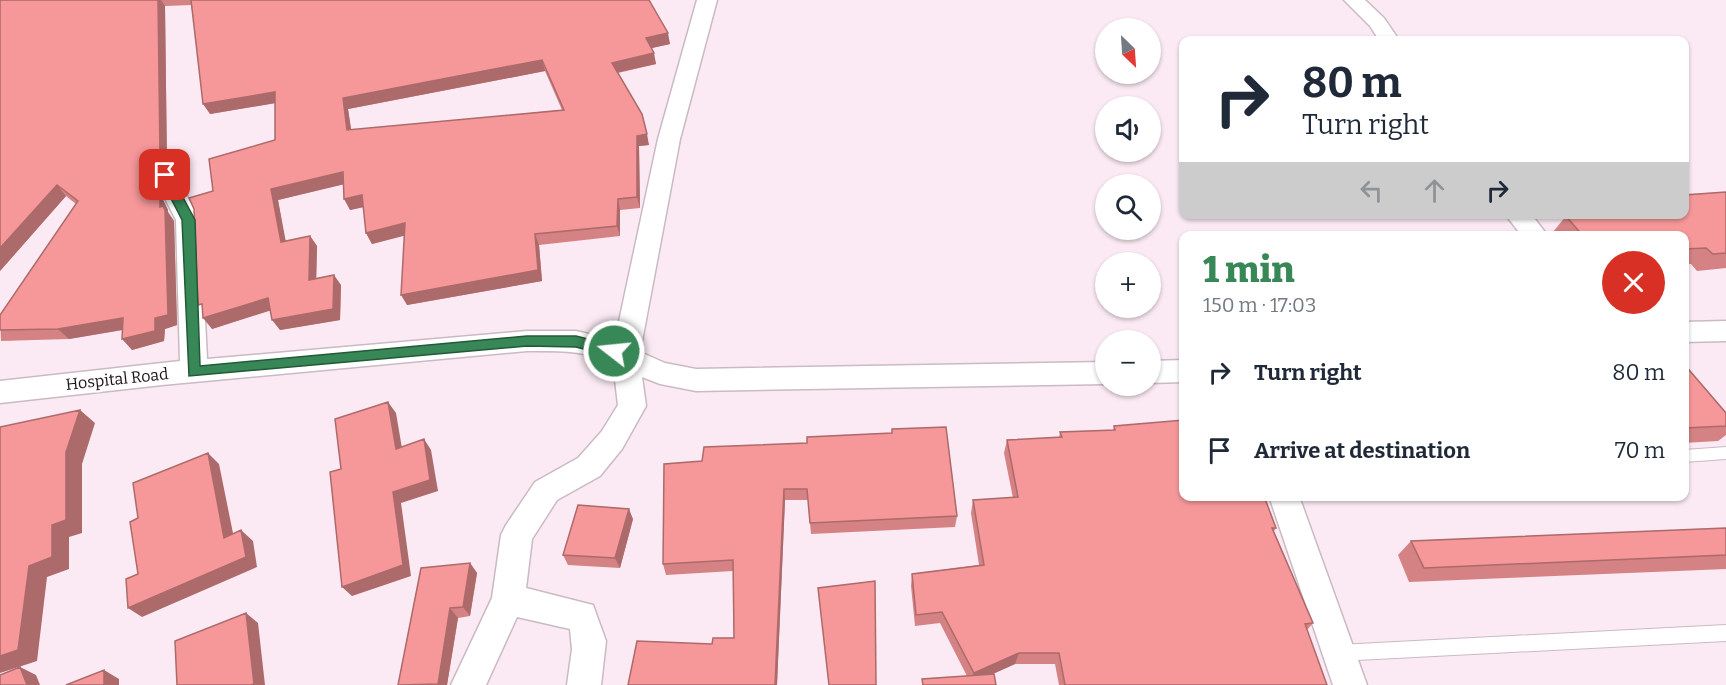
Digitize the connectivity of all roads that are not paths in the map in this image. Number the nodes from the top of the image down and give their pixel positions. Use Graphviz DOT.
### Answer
graph roads {
  1 [pos="707,0"];
  2 [pos="1354,0"];
  3 [pos="1386,36"];
  4 [pos="165,175"];
  5 [pos="1521,219"];
  6 [pos="1532,231"];
  7 [pos="1726,331"];
  8 [pos="1689,333"];
  9 [pos="626,356"];
  10 [pos="1179,370"];
  11 [pos="1161,371"];
  12 [pos="194,372"];
  13 [pos="1095,373"];
  14 [pos="0,392"];
  15 [pos="1726,453"];
  16 [pos="1689,456"];
  17 [pos="1286,501"];
  18 [pos="508,600"];
  19 [pos="1726,633"];
  20 [pos="1338,653"];
  21 [pos="468,685"];
  22 [pos="584,685"];
  23 [pos="1350,685"];
  1 -- 9 [label="street"];
  2 -- 3 [label="street"];
  4 -- 12 [label="street"];
  5 -- 6 [label="street"];
  7 -- 8 [label="street"];
  9 -- 12 [label="street, Hospital Road"];
  9 -- 13 [label="street, Hospital Road"];
  9 -- 18 [label="street"];
  10 -- 11 [label="street"];
  12 -- 14 [label="street, Hospital Road"];
  15 -- 16 [label="lane"];
  17 -- 20 [label="street"];
  18 -- 21 [label="street"];
  18 -- 22 [label="street"];
  19 -- 20 [label="lane"];
  20 -- 23 [label="street"];
}
